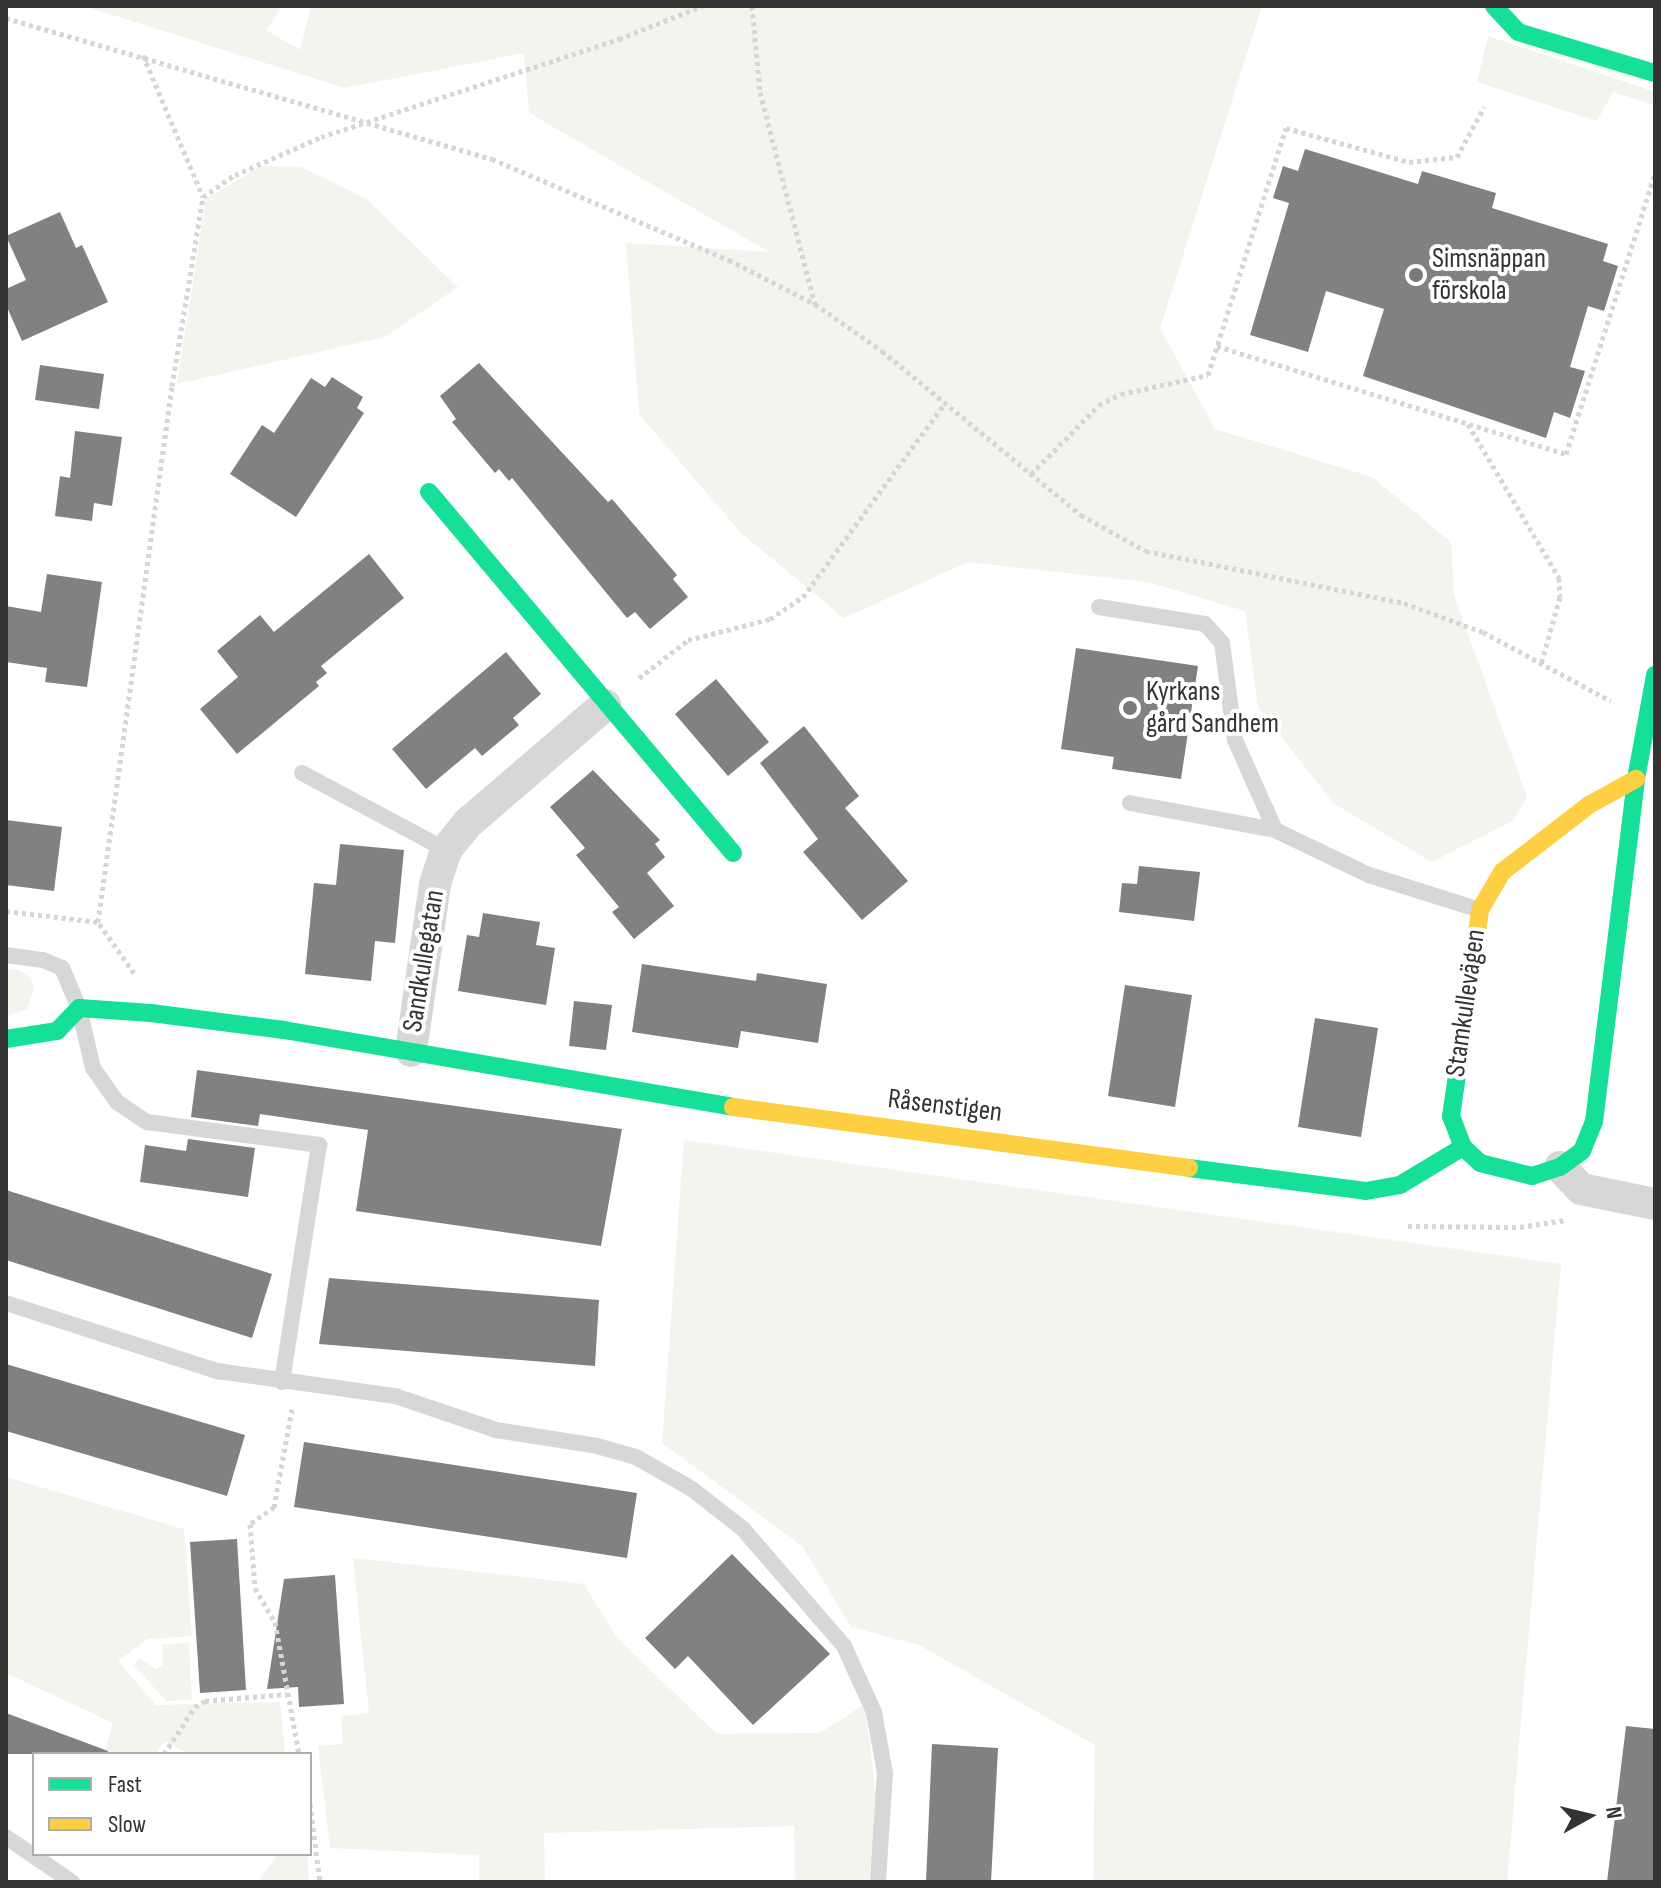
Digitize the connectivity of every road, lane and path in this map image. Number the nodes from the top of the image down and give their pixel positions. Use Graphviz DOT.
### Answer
graph roads {
  1 [pos="702,6"];
  2 [pos="752,6"];
  3 [pos="1494,6"];
  4 [pos="6,18"];
  5 [pos="143,54"];
  6 [pos="1655,73"];
  7 [pos="1484,107"];
  8 [pos="364,120"];
  9 [pos="1655,174"];
  10 [pos="203,197"];
  11 [pos="815,304"];
  12 [pos="1217,345"];
  13 [pos="945,403"];
  14 [pos="1468,423"];
  15 [pos="1031,474"];
  16 [pos="429,492"];
  17 [pos="1099,607"];
  18 [pos="1541,664"];
  19 [pos="1655,675"];
  20 [pos="605,705"];
  21 [pos="1644,718"];
  22 [pos="302,773"];
  23 [pos="1636,779"];
  24 [pos="1130,803"];
  25 [pos="1275,830"];
  26 [pos="446,850"];
  27 [pos="733,853"];
  28 [pos="1480,910"];
  29 [pos="6,911"];
  30 [pos="98,922"];
  31 [pos="6,955"];
  32 [pos="79,1008"];
  33 [pos="151,1013"];
  34 [pos="6,1039"];
  35 [pos="411,1051"];
  36 [pos="1463,1147"];
  37 [pos="1560,1167"];
  38 [pos="1655,1204"];
  39 [pos="6,1303"];
  40 [pos="289,1383"];
  41 [pos="287,1694"];
  42 [pos="165,1752"];
  43 [pos="299,1752"];
  44 [pos="312,1820"];
  45 [pos="6,1837"];
  46 [pos="32,1855"];
  47 [pos="34,1856"];
  48 [pos="72,1882"];
  49 [pos="320,1882"];
  50 [pos="878,1882"];
  1 -- 8 [label="path"];
  2 -- 11 [label="path"];
  3 -- 6 [label="street"];
  4 -- 5 [label="path"];
  5 -- 8 [label="path"];
  5 -- 10 [label="path"];
  7 -- 12 [label="path"];
  8 -- 10 [label="path"];
  8 -- 11 [label="path"];
  9 -- 14 [label="path"];
  10 -- 30 [label="path"];
  11 -- 13 [label="path"];
  12 -- 14 [label="path"];
  12 -- 15 [label="path"];
  13 -- 15 [label="path"];
  13 -- 20 [label="path"];
  14 -- 18 [label="path"];
  15 -- 18 [label="path"];
  16 -- 20 [label="street"];
  17 -- 25 [label="lane"];
  18 -- 21 [label="path"];
  19 -- 21 [label="street"];
  20 -- 26 [label="street, Sandkullegatan"];
  20 -- 27 [label="street"];
  21 -- 23 [label="street"];
  22 -- 26 [label="lane"];
  23 -- 28 [label="street, Stamkullevägen"];
  23 -- 37 [label="street"];
  24 -- 25 [label="lane"];
  25 -- 28 [label="lane"];
  26 -- 35 [label="street, Sandkullegatan"];
  28 -- 36 [label="street, Stamkullevägen"];
  29 -- 30 [label="path"];
  30 -- 33 [label="path"];
  31 -- 32 [label="lane"];
  32 -- 33 [label="street, Sandkullegatan"];
  32 -- 34 [label="street"];
  32 -- 40 [label="lane"];
  33 -- 35 [label="street, Sandkullegatan"];
  35 -- 36 [label="street, Råsenstigen"];
  36 -- 37 [label="street"];
  37 -- 38 [label="street"];
  39 -- 40 [label="lane"];
  40 -- 41 [label="path"];
  40 -- 50 [label="lane"];
  41 -- 42 [label="path"];
  41 -- 43 [label="path"];
  44 -- 49 [label="path"];
  45 -- 46 [label="lane"];
  47 -- 48 [label="lane"];
}
